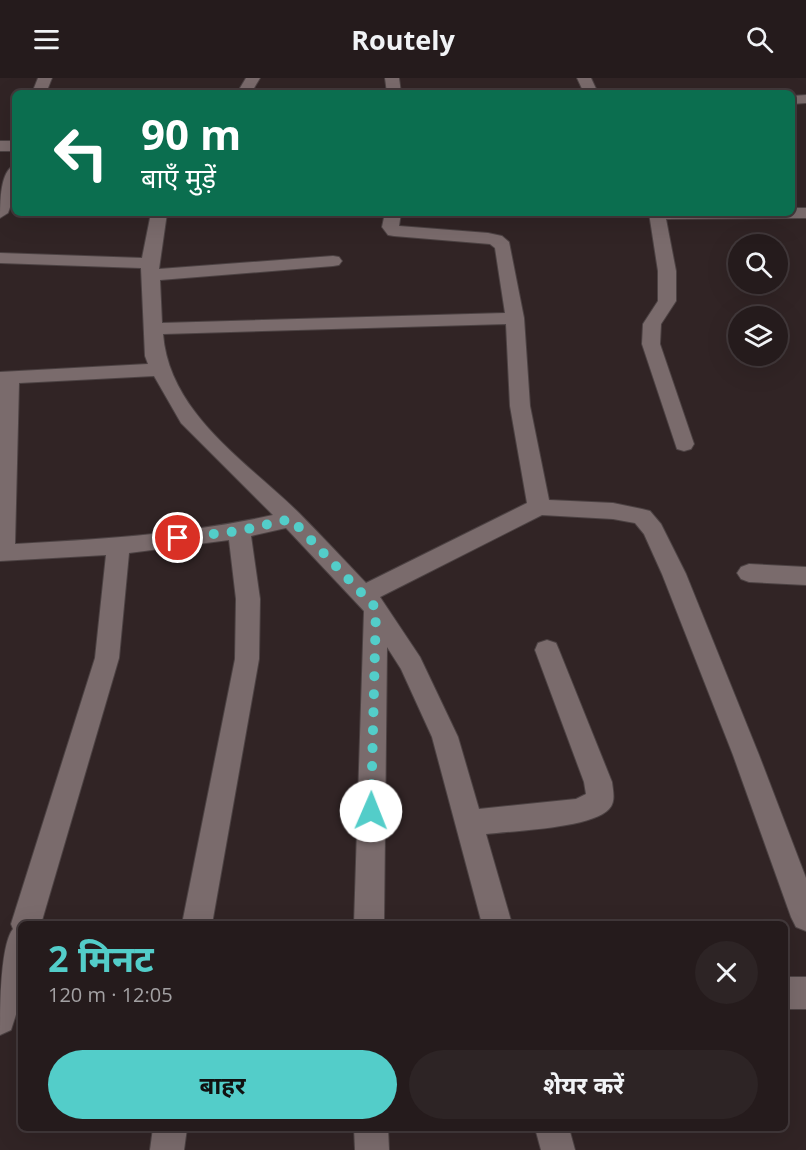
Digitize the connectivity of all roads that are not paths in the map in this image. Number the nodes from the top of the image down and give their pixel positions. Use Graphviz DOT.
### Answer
graph roads {
  1 [pos="12,179"];
  2 [pos="0,213"];
  3 [pos="159,216"];
  4 [pos="392,216"];
  5 [pos="657,216"];
  6 [pos="0,258"];
  7 [pos="333,261"];
  8 [pos="150,269"];
  9 [pos="515,318"];
  10 [pos="153,329"];
  11 [pos="160,370"];
  12 [pos="4,378"];
  13 [pos="684,444"];
  14 [pos="539,507"];
  15 [pos="291,519"];
  16 [pos="239,531"];
  17 [pos="118,546"];
  18 [pos="2,552"];
  19 [pos="749,573"];
  20 [pos="806,576"];
  21 [pos="369,601"];
  22 [pos="547,650"];
  23 [pos="469,823"];
  24 [pos="806,917"];
  25 [pos="27,921"];
  26 [pos="198,921"];
  27 [pos="369,921"];
  28 [pos="496,921"];
  29 [pos="18,950"];
  30 [pos="11,972"];
  31 [pos="788,993"];
  32 [pos="806,993"];
  33 [pos="0,1019"];
  34 [pos="170,1131"];
  35 [pos="371,1131"];
  36 [pos="553,1131"];
  37 [pos="167,1150"];
  38 [pos="372,1150"];
  39 [pos="558,1150"];
  1 -- 2 [label="street"];
  3 -- 8 [label="street"];
  4 -- 9 [label="street"];
  5 -- 13 [label="street"];
  6 -- 8 [label="street"];
  7 -- 8 [label="street"];
  8 -- 10 [label="street"];
  9 -- 10 [label="street"];
  9 -- 14 [label="street"];
  10 -- 11 [label="street"];
  11 -- 12 [label="street"];
  11 -- 15 [label="street"];
  12 -- 18 [label="street"];
  14 -- 21 [label="street"];
  14 -- 24 [label="street"];
  15 -- 16 [label="street"];
  15 -- 21 [label="street"];
  16 -- 17 [label="street"];
  16 -- 26 [label="street"];
  17 -- 18 [label="street"];
  17 -- 25 [label="street"];
  19 -- 20 [label="street"];
  21 -- 23 [label="street"];
  21 -- 27 [label="street"];
  22 -- 23 [label="street"];
  23 -- 28 [label="street"];
  29 -- 30 [label="street"];
  30 -- 33 [label="street"];
  31 -- 32 [label="street"];
  34 -- 37 [label="street"];
  35 -- 38 [label="street"];
  36 -- 39 [label="street"];
}
